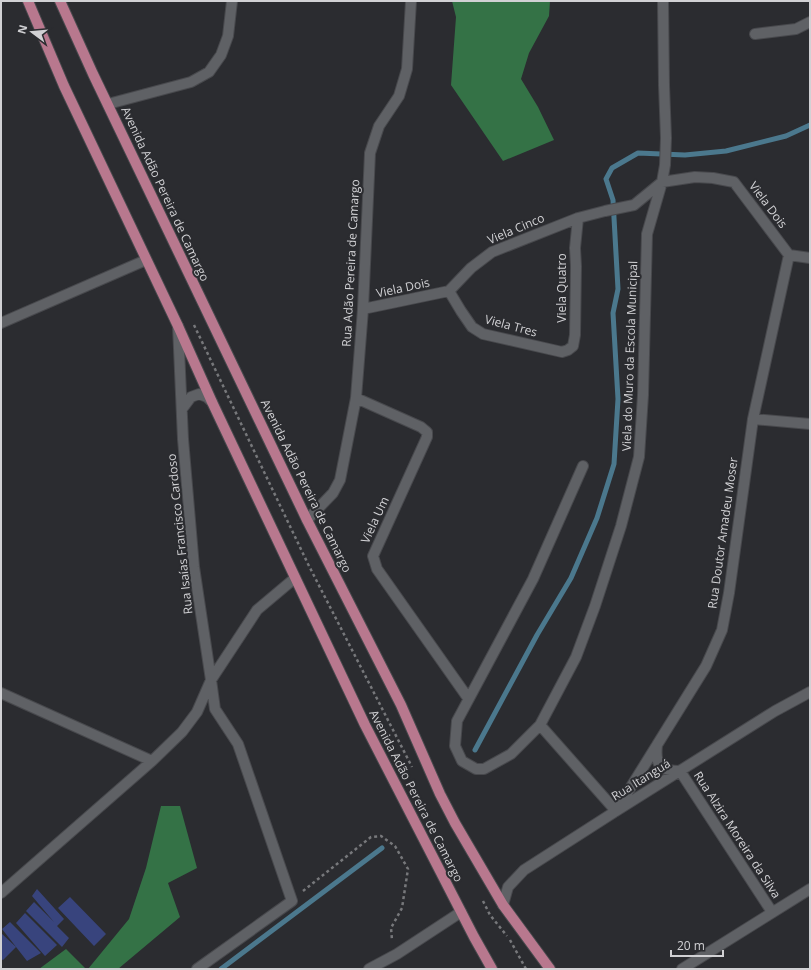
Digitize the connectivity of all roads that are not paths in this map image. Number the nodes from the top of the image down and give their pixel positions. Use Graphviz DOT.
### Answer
graph roads {
  1 [pos="28,1"];
  2 [pos="60,1"];
  3 [pos="232,1"];
  4 [pos="411,1"];
  5 [pos="663,1"];
  6 [pos="810,22"];
  7 [pos="755,34"];
  8 [pos="108,104"];
  9 [pos="662,182"];
  10 [pos="578,218"];
  11 [pos="789,255"];
  12 [pos="810,258"];
  13 [pos="146,260"];
  14 [pos="449,291"];
  15 [pos="363,309"];
  16 [pos="1,324"];
  17 [pos="178,326"];
  18 [pos="562,352"];
  19 [pos="356,398"];
  20 [pos="212,402"];
  21 [pos="182,409"];
  22 [pos="753,419"];
  23 [pos="810,424"];
  24 [pos="583,466"];
  25 [pos="306,520"];
  26 [pos="295,578"];
  27 [pos="212,680"];
  28 [pos="810,692"];
  29 [pos="1,693"];
  30 [pos="468,698"];
  31 [pos="540,725"];
  32 [pos="658,744"];
  33 [pos="152,761"];
  34 [pos="680,772"];
  35 [pos="616,811"];
  36 [pos="810,889"];
  37 [pos="1,893"];
  38 [pos="503,905"];
  39 [pos="461,912"];
  40 [pos="772,912"];
  41 [pos="197,969"];
  42 [pos="369,969"];
  43 [pos="492,969"];
  44 [pos="550,969"];
  45 [pos="682,969"];
  1 -- 13 [label="main road, Avenida Adão Pereira de Camargo"];
  2 -- 8 [label="main road, Avenida Adão Pereira de Camargo"];
  3 -- 8 [label="street"];
  4 -- 15 [label="street, Rua Adão Pereira de Camargo"];
  5 -- 9 [label="street, Viela do Muro da Escola Municipal"];
  6 -- 7 [label="street"];
  8 -- 25 [label="main road, Avenida Adão Pereira de Camargo"];
  9 -- 10 [label="street, Viela Cinco"];
  9 -- 11 [label="street, Viela Dois"];
  9 -- 31 [label="street, Viela do Muro da Escola Municipal"];
  10 -- 14 [label="street, Viela Cinco"];
  10 -- 18 [label="street, Viela Quatro"];
  11 -- 12 [label="street"];
  11 -- 22 [label="street, Rua Doutor Amadeu Moser"];
  13 -- 16 [label="street"];
  13 -- 17 [label="main road, Avenida Adão Pereira de Camargo"];
  14 -- 15 [label="street, Viela Dois"];
  14 -- 18 [label="street, Viela Tres"];
  15 -- 19 [label="street, Rua Adão Pereira de Camargo"];
  17 -- 20 [label="main road, Avenida Adão Pereira de Camargo"];
  17 -- 21 [label="street, Rua Isaías Francisco Cardoso"];
  19 -- 25 [label="street, Rua Adão Pereira de Camargo"];
  19 -- 30 [label="street, Viela Um"];
  20 -- 21 [label="street"];
  20 -- 26 [label="main road, Avenida Adão Pereira de Camargo"];
  21 -- 27 [label="street, Rua Isaías Francisco Cardoso"];
  22 -- 23 [label="street"];
  22 -- 32 [label="street, Rua Doutor Amadeu Moser"];
  24 -- 30 [label="street, Viela do Muro da Escola Municipal"];
  25 -- 38 [label="main road, Avenida Adão Pereira de Camargo"];
  26 -- 27 [label="street"];
  26 -- 39 [label="main road, Avenida Adão Pereira de Camargo"];
  27 -- 33 [label="street"];
  27 -- 41 [label="street, Rua Isaías Francisco Cardoso"];
  28 -- 34 [label="street, Rua Itanguá"];
  29 -- 33 [label="street"];
  30 -- 31 [label="street, Viela do Muro da Escola Municipal"];
  31 -- 35 [label="street"];
  32 -- 34 [label="street"];
  32 -- 35 [label="street, Rua Doutor Amadeu Moser"];
  33 -- 37 [label="street"];
  34 -- 35 [label="street, Rua Itanguá"];
  34 -- 40 [label="street, Rua Alzira Moreira da Silva"];
  35 -- 38 [label="street, Rua Itanguá"];
  36 -- 40 [label="street"];
  38 -- 44 [label="main road, Avenida Adão Pereira de Camargo"];
  39 -- 42 [label="street"];
  39 -- 43 [label="main road, Avenida Adão Pereira de Camargo"];
  40 -- 45 [label="street"];
}
